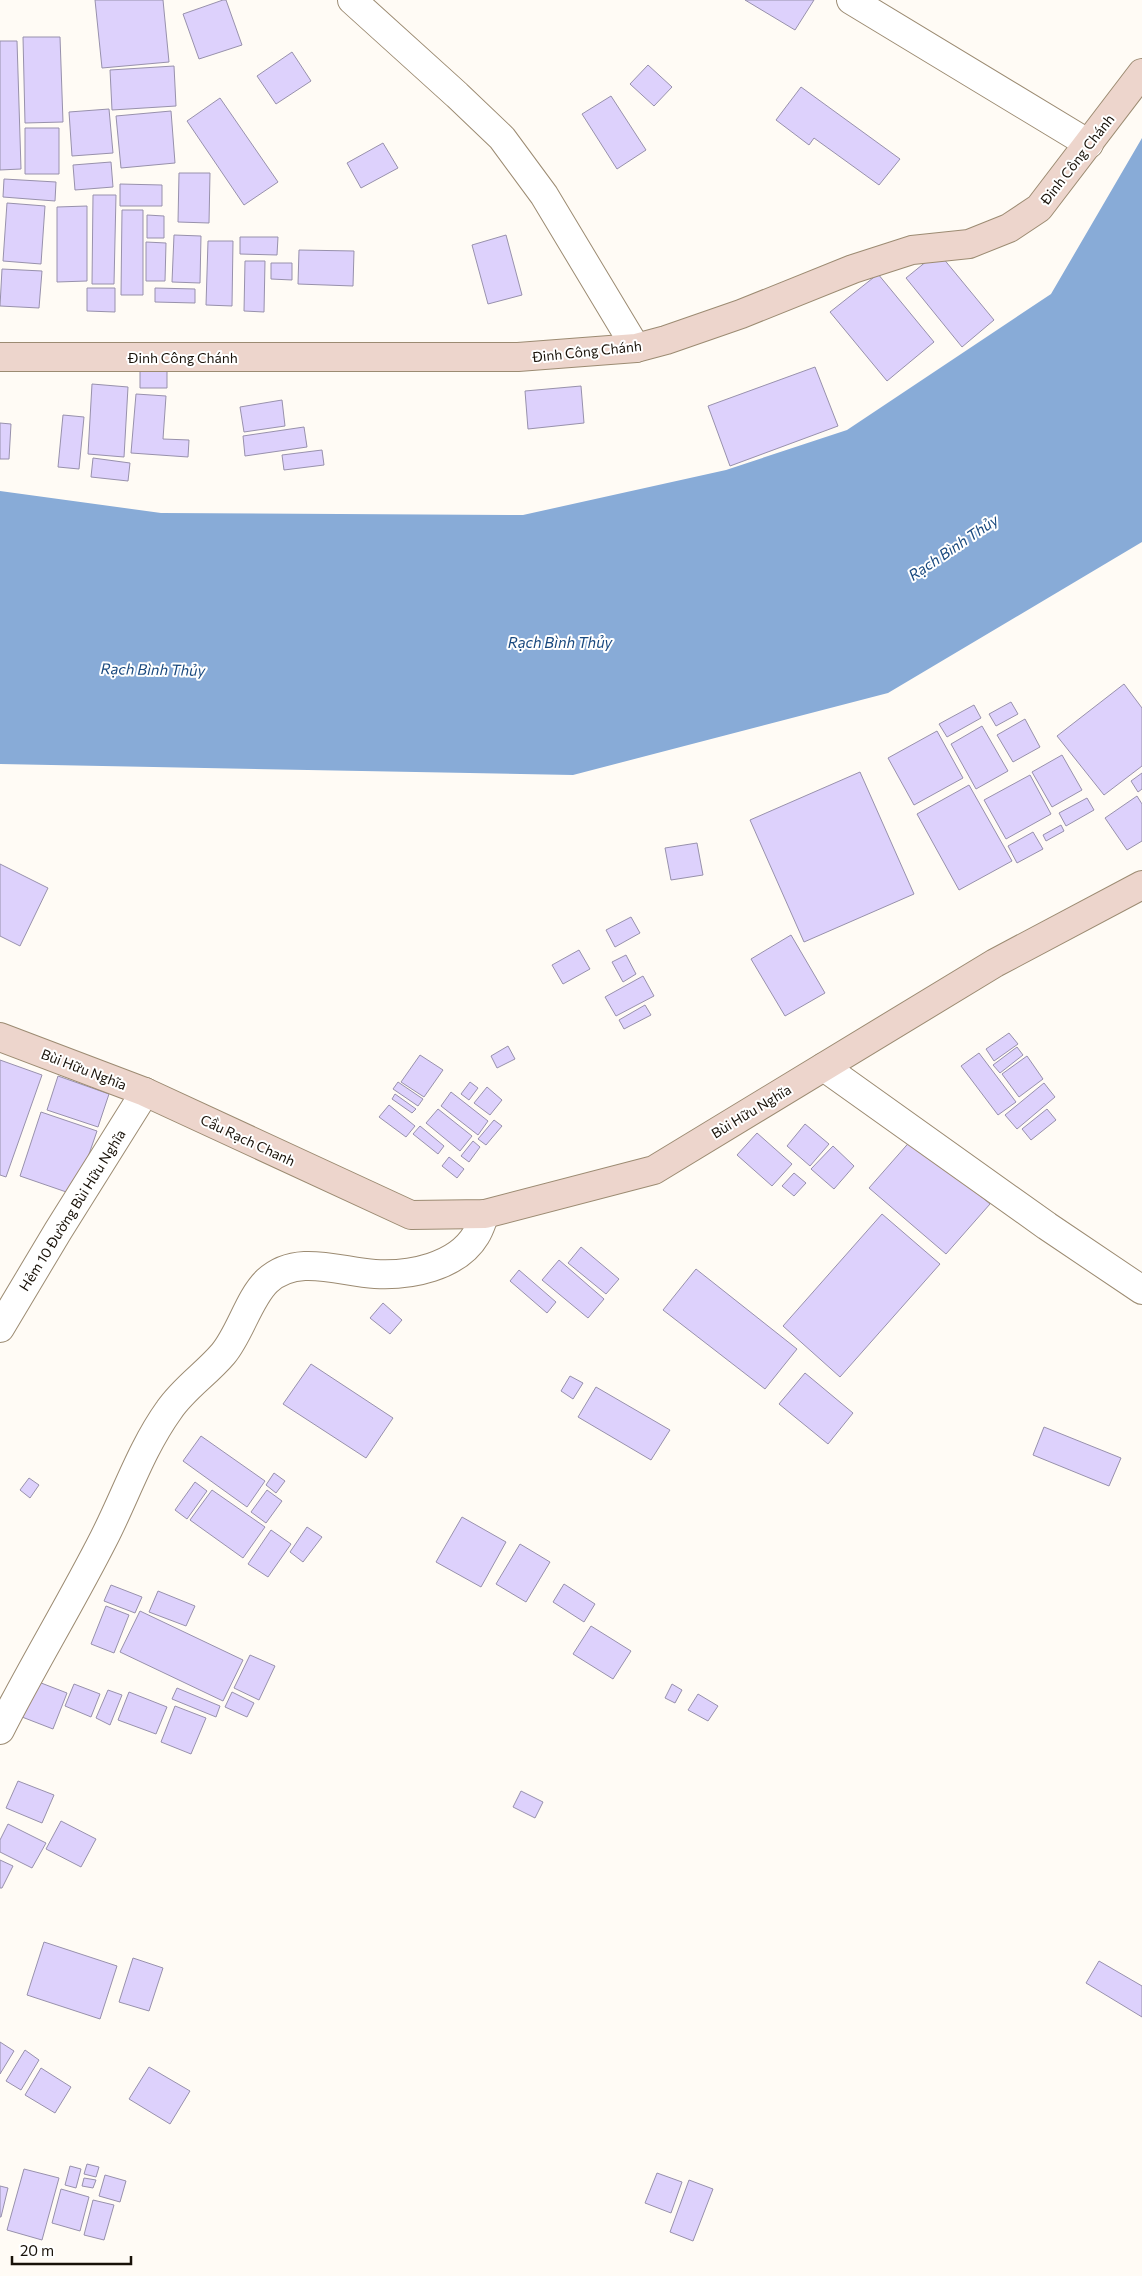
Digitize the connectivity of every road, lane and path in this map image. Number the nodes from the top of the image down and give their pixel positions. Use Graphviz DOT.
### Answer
graph roads {
  1 [pos="352,0"];
  2 [pos="851,0"];
  3 [pos="1142,73"];
  4 [pos="1089,144"];
  5 [pos="636,348"];
  6 [pos="0,357"];
  7 [pos="1142,885"];
  8 [pos="0,1037"];
  9 [pos="824,1067"];
  10 [pos="156,1097"];
  11 [pos="329,1178"];
  12 [pos="486,1214"];
  13 [pos="1142,1290"];
  14 [pos="0,1328"];
  15 [pos="0,1730"];
  1 -- 5 [label="street"];
  2 -- 4 [label="street"];
  3 -- 4 [label="main road, Đinh Công Chánh"];
  4 -- 5 [label="main road, Đinh Công Chánh"];
  5 -- 6 [label="main road, Đinh Công Chánh"];
  7 -- 9 [label="main road, Bùi Hữu Nghĩa"];
  8 -- 10 [label="main road, Bùi Hữu Nghĩa"];
  9 -- 12 [label="main road, Bùi Hữu Nghĩa"];
  9 -- 13 [label="street"];
  10 -- 11 [label="main road, Cầu Rạch Chanh"];
  10 -- 14 [label="street, Hẻm 10 Đường Bùi Hữu Nghĩa"];
  11 -- 12 [label="main road, Bùi Hữu Nghĩa"];
  12 -- 15 [label="street"];
}
